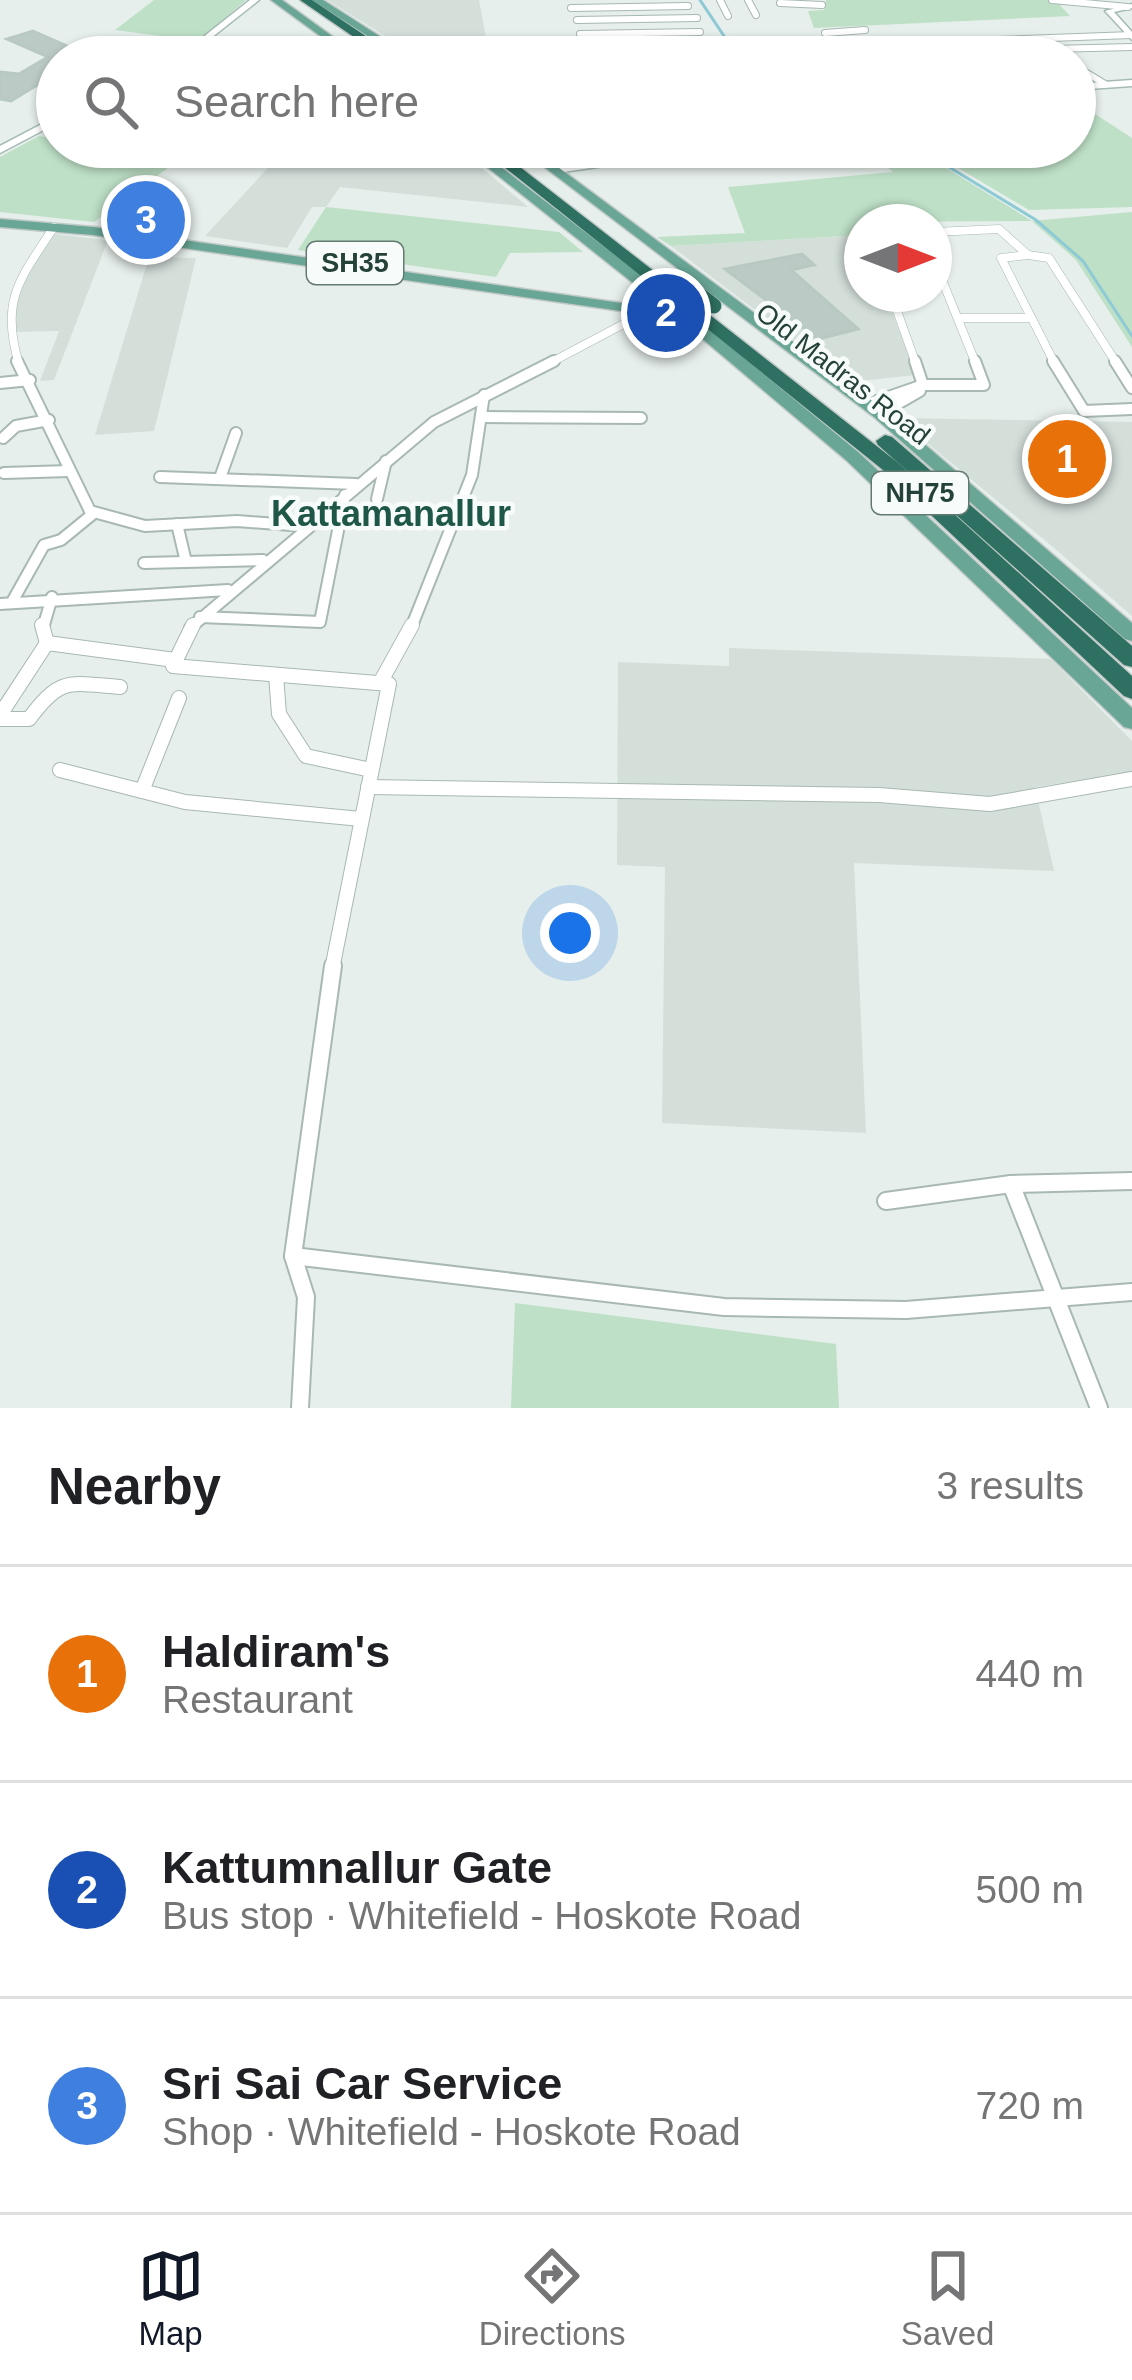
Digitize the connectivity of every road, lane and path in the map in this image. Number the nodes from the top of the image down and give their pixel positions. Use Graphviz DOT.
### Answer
graph roads {
  1 [pos="255,0"];
  2 [pos="276,0"];
  3 [pos="288,0"];
  4 [pos="305,0"];
  5 [pos="317,0"];
  6 [pos="720,0"];
  7 [pos="748,0"];
  8 [pos="1052,0"];
  9 [pos="780,2"];
  10 [pos="689,3"];
  11 [pos="822,5"];
  12 [pos="1113,5"];
  13 [pos="571,8"];
  14 [pos="1130,8"];
  15 [pos="755,15"];
  16 [pos="728,16"];
  17 [pos="779,16"];
  18 [pos="697,19"];
  19 [pos="577,20"];
  20 [pos="1064,29"];
  21 [pos="865,30"];
  22 [pos="849,32"];
  23 [pos="629,33"];
  24 [pos="825,33"];
  25 [pos="580,34"];
  26 [pos="598,34"];
  27 [pos="1046,35"];
  28 [pos="209,36"];
  29 [pos="323,36"];
  30 [pos="326,36"];
  31 [pos="359,36"];
  32 [pos="374,36"];
  33 [pos="630,36"];
  34 [pos="853,36"];
  35 [pos="1028,36"];
  36 [pos="1131,36"];
  37 [pos="1132,47"];
  38 [pos="1096,48"];
  39 [pos="1096,79"];
  40 [pos="1132,82"];
  41 [pos="1105,84"];
  42 [pos="1096,85"];
  43 [pos="36,130"];
  44 [pos="0,149"];
  45 [pos="495,168"];
  46 [pos="512,168"];
  47 [pos="530,168"];
  48 [pos="553,168"];
  49 [pos="571,168"];
  50 [pos="556,170"];
  51 [pos="0,219"];
  52 [pos="54,227"];
  53 [pos="113,231"];
  54 [pos="952,231"];
  55 [pos="1028,255"];
  56 [pos="709,297"];
  57 [pos="665,298"];
  58 [pos="952,304"];
  59 [pos="897,312"];
  60 [pos="958,318"];
  61 [pos="1028,318"];
  62 [pos="30,380"];
  63 [pos="15,381"];
  64 [pos="0,383"];
  65 [pos="924,386"];
  66 [pos="1132,388"];
  67 [pos="484,395"];
  68 [pos="0,398"];
  69 [pos="874,409"];
  70 [pos="1132,409"];
  71 [pos="483,417"];
  72 [pos="641,418"];
  73 [pos="50,420"];
  74 [pos="236,433"];
  75 [pos="3,438"];
  76 [pos="386,461"];
  77 [pos="69,471"];
  78 [pos="4,472"];
  79 [pos="160,477"];
  80 [pos="220,478"];
  81 [pos="358,484"];
  82 [pos="345,494"];
  83 [pos="377,499"];
  84 [pos="94,513"];
  85 [pos="177,524"];
  86 [pos="305,526"];
  87 [pos="262,560"];
  88 [pos="144,562"];
  89 [pos="186,562"];
  90 [pos="228,590"];
  91 [pos="52,597"];
  92 [pos="6,603"];
  93 [pos="200,617"];
  94 [pos="1132,634"];
  95 [pos="46,643"];
  96 [pos="1132,658"];
  97 [pos="175,660"];
  98 [pos="276,675"];
  99 [pos="380,683"];
  100 [pos="120,687"];
  101 [pos="1132,690"];
  102 [pos="179,698"];
  103 [pos="0,717"];
  104 [pos="1132,721"];
  105 [pos="59,770"];
  106 [pos="371,770"];
  107 [pos="1132,779"];
  108 [pos="368,787"];
  109 [pos="142,791"];
  110 [pos="362,819"];
  111 [pos="1132,1181"];
  112 [pos="1011,1184"];
  113 [pos="886,1201"];
  114 [pos="293,1256"];
  115 [pos="1132,1292"];
  116 [pos="1055,1296"];
  117 [pos="300,1408"];
  118 [pos="1099,1408"];
  1 -- 28 [label="main road"];
  2 -- 29 [label="main road"];
  3 -- 30 [label="highway"];
  4 -- 31 [label="highway"];
  5 -- 32 [label="main road"];
  6 -- 16 [label="street"];
  7 -- 15 [label="street"];
  8 -- 12 [label="street"];
  9 -- 11 [label="street"];
  9 -- 17 [label="street"];
  10 -- 13 [label="street"];
  10 -- 18 [label="street"];
  12 -- 14 [label="main road"];
  12 -- 36 [label="main road"];
  18 -- 19 [label="street"];
  18 -- 23 [label="street"];
  20 -- 27 [label="street"];
  21 -- 22 [label="street"];
  22 -- 24 [label="street"];
  22 -- 34 [label="street"];
  23 -- 26 [label="street"];
  23 -- 33 [label="street"];
  25 -- 26 [label="street"];
  27 -- 35 [label="street"];
  27 -- 36 [label="street"];
  37 -- 38 [label="street"];
  39 -- 41 [label="street"];
  40 -- 41 [label="main road"];
  41 -- 42 [label="main road"];
  43 -- 44 [label="main road"];
  45 -- 57 [label="main road"];
  46 -- 57 [label="highway, NH75"];
  47 -- 57 [label="highway, NH75"];
  48 -- 50 [label="main road"];
  49 -- 50 [label="main road"];
  50 -- 56 [label="main road"];
  51 -- 52 [label="main road, SH35"];
  51 -- 53 [label="main road, SH35"];
  52 -- 53 [label="main road, SH35"];
  52 -- 62 [label="street"];
  53 -- 57 [label="main road, SH35"];
  54 -- 55 [label="street"];
  55 -- 61 [label="street"];
  55 -- 66 [label="street"];
  56 -- 57 [label="highway, NH75"];
  56 -- 57 [label="main road, SH35"];
  56 -- 69 [label="main road"];
  56 -- 96 [label="highway, Old Madras Road / NH75"];
  56 -- 101 [label="highway, NH75"];
  57 -- 67 [label="street"];
  57 -- 104 [label="main road"];
  58 -- 60 [label="street"];
  59 -- 65 [label="street"];
  60 -- 61 [label="street"];
  60 -- 65 [label="street"];
  61 -- 70 [label="street"];
  62 -- 63 [label="street"];
  62 -- 73 [label="street"];
  63 -- 64 [label="street"];
  63 -- 68 [label="street"];
  65 -- 69 [label="street"];
  67 -- 71 [label="street"];
  67 -- 76 [label="street"];
  69 -- 94 [label="main road"];
  71 -- 72 [label="street"];
  71 -- 99 [label="street"];
  73 -- 75 [label="street"];
  73 -- 77 [label="street"];
  74 -- 80 [label="street"];
  76 -- 81 [label="street"];
  76 -- 83 [label="street"];
  77 -- 78 [label="street"];
  77 -- 84 [label="street"];
  79 -- 80 [label="street"];
  80 -- 81 [label="street"];
  81 -- 82 [label="street"];
  82 -- 86 [label="street"];
  82 -- 93 [label="street"];
  84 -- 85 [label="street"];
  84 -- 92 [label="street"];
  85 -- 86 [label="street"];
  85 -- 89 [label="street"];
  86 -- 87 [label="street"];
  87 -- 89 [label="street"];
  87 -- 90 [label="street"];
  88 -- 89 [label="street"];
  90 -- 91 [label="street"];
  90 -- 93 [label="street"];
  91 -- 92 [label="street"];
  91 -- 95 [label="street"];
  93 -- 97 [label="street"];
  95 -- 97 [label="street"];
  95 -- 103 [label="street"];
  97 -- 98 [label="street"];
  98 -- 99 [label="street"];
  98 -- 106 [label="street"];
  99 -- 106 [label="street"];
  100 -- 103 [label="street"];
  102 -- 109 [label="street"];
  105 -- 109 [label="street"];
  106 -- 108 [label="street"];
  107 -- 108 [label="street"];
  108 -- 110 [label="street"];
  109 -- 110 [label="street"];
  110 -- 114 [label="street"];
  111 -- 112 [label="street"];
  112 -- 113 [label="street"];
  112 -- 116 [label="street"];
  114 -- 116 [label="street"];
  114 -- 117 [label="street"];
  115 -- 116 [label="street"];
  116 -- 118 [label="street"];
}
